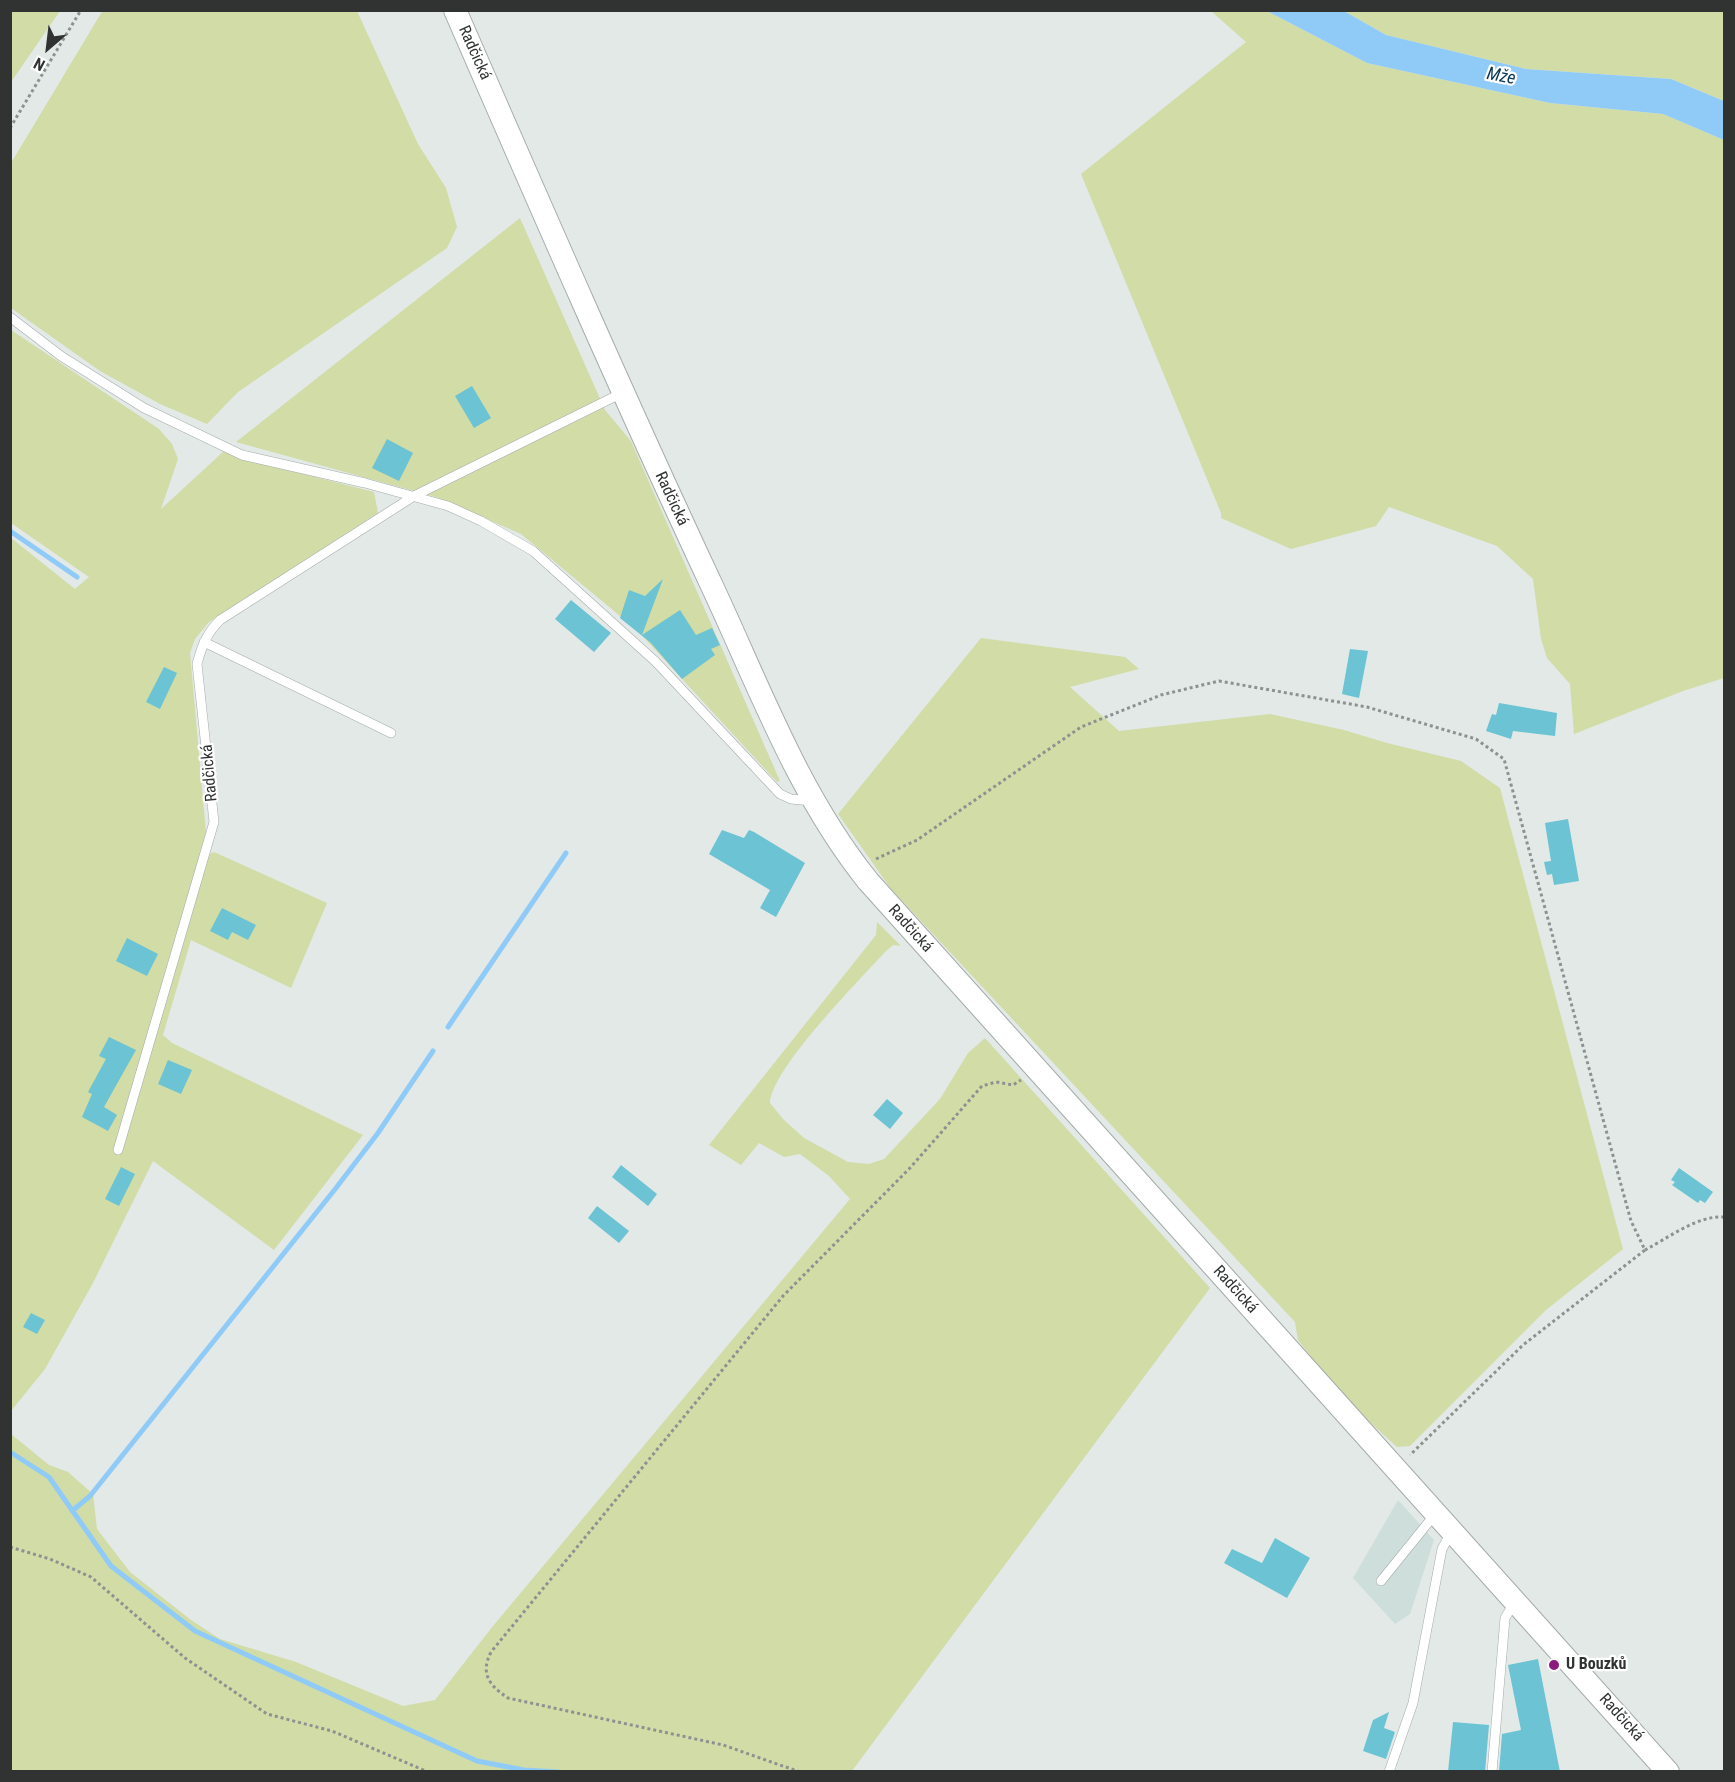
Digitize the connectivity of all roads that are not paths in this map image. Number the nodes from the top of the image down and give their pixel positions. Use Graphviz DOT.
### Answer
graph roads {
  1 [pos="455,10"];
  2 [pos="10,317"];
  3 [pos="622,393"];
  4 [pos="414,496"];
  5 [pos="204,642"];
  6 [pos="391,733"];
  7 [pos="813,801"];
  8 [pos="118,1150"];
  9 [pos="1436,1513"];
  10 [pos="1452,1531"];
  11 [pos="1381,1581"];
  12 [pos="1515,1602"];
  13 [pos="1389,1772"];
  14 [pos="1492,1772"];
  15 [pos="1668,1772"];
  1 -- 3 [label="street, Radčická"];
  2 -- 4 [label="lane"];
  3 -- 4 [label="lane, Radčická"];
  3 -- 7 [label="street, Radčická"];
  4 -- 5 [label="lane, Radčická"];
  4 -- 7 [label="lane"];
  5 -- 6 [label="lane"];
  5 -- 8 [label="lane, Radčická"];
  7 -- 9 [label="street, Radčická"];
  9 -- 10 [label="street, Radčická"];
  9 -- 11 [label="lane"];
  10 -- 12 [label="street, Radčická"];
  10 -- 13 [label="lane"];
  12 -- 14 [label="lane"];
  12 -- 15 [label="street, Radčická"];
}
